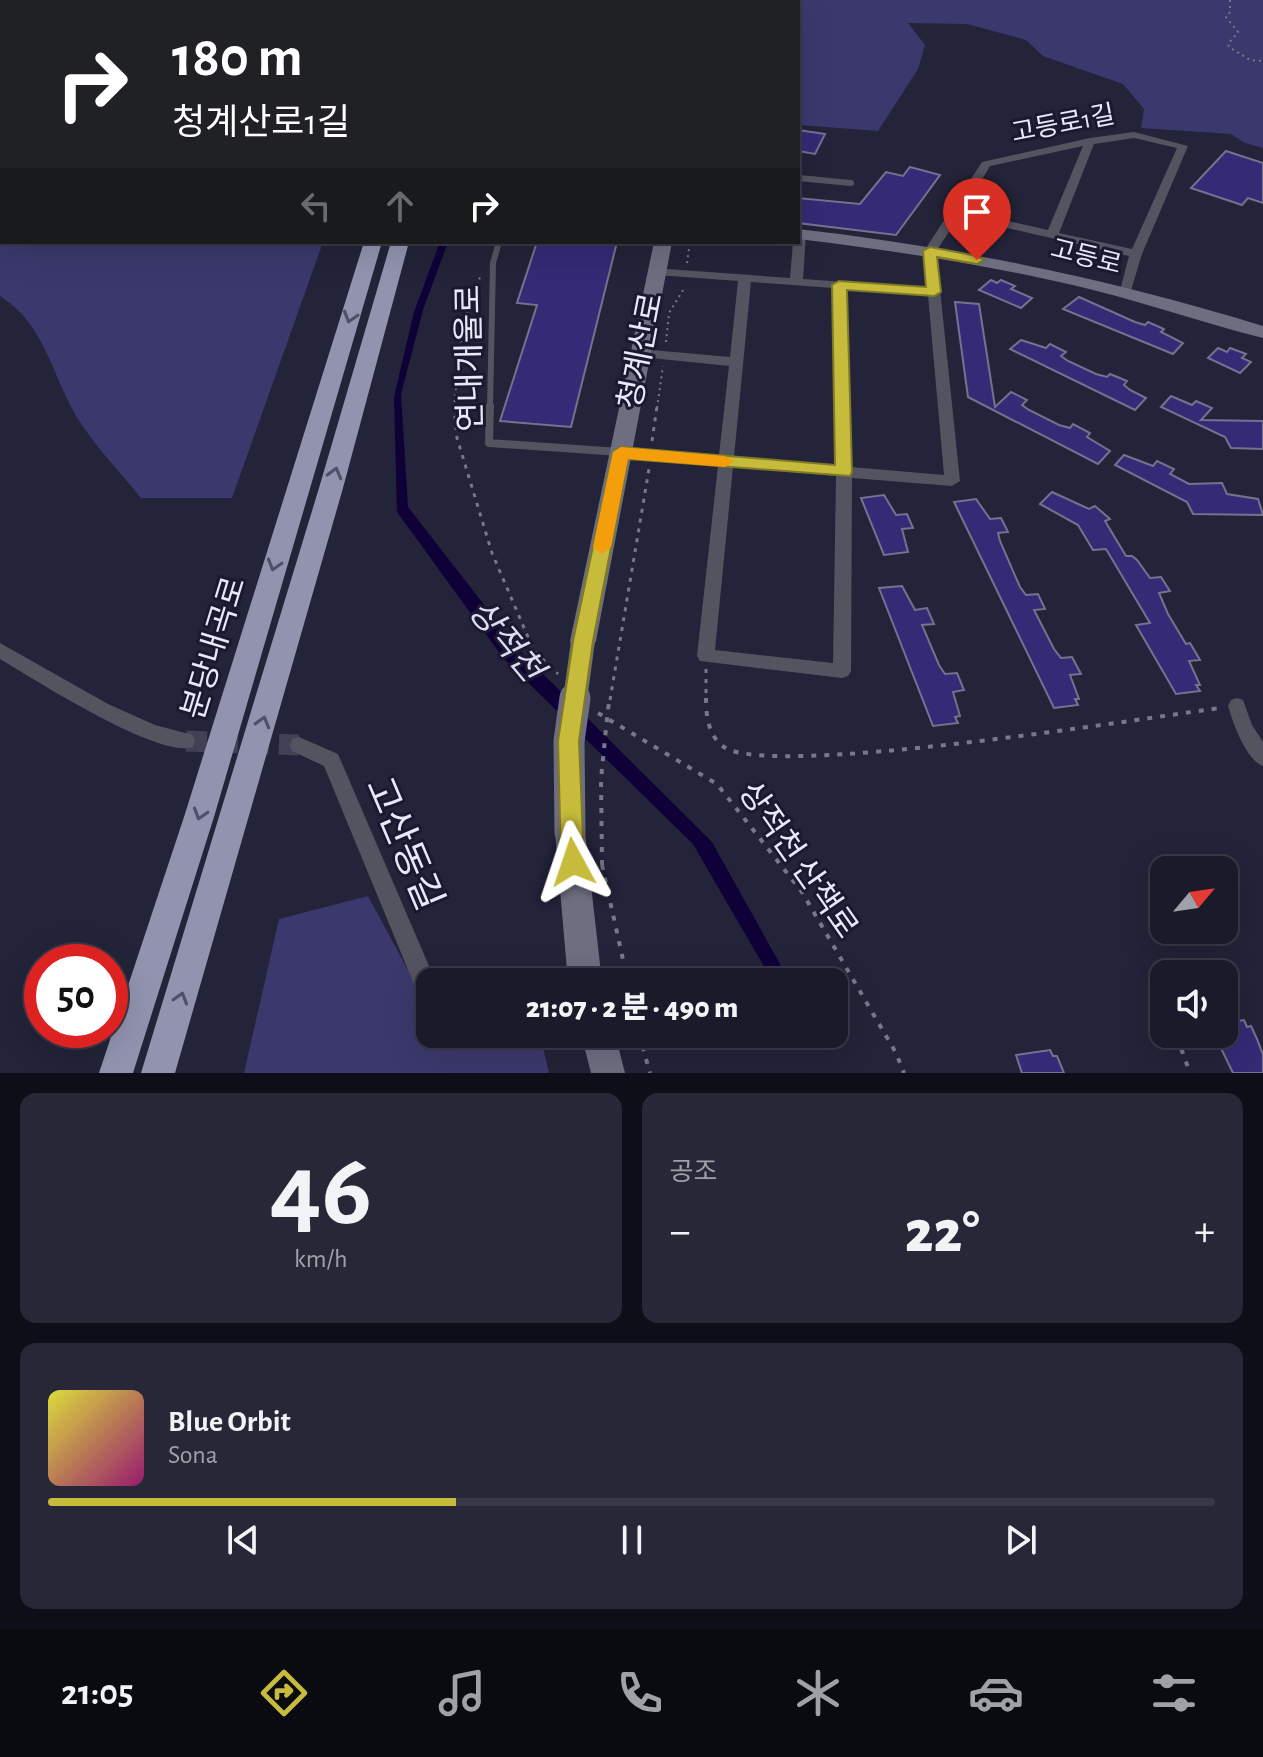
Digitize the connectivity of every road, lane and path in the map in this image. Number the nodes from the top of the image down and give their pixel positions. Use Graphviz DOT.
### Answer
graph roads {
  1 [pos="1230,0"];
  2 [pos="1263,61"];
  3 [pos="1090,141"];
  4 [pos="800,178"];
  5 [pos="851,183"];
  6 [pos="956,213"];
  7 [pos="800,234"];
  8 [pos="1052,235"];
  9 [pos="372,244"];
  10 [pos="399,244"];
  11 [pos="498,244"];
  12 [pos="663,244"];
  13 [pos="690,244"];
  14 [pos="798,244"];
  15 [pos="930,251"];
  16 [pos="1136,254"];
  17 [pos="482,270"];
  18 [pos="657,271"];
  19 [pos="686,273"];
  20 [pos="745,278"];
  21 [pos="796,282"];
  22 [pos="839,285"];
  23 [pos="934,292"];
  24 [pos="1125,294"];
  25 [pos="1263,332"];
  26 [pos="641,353"];
  27 [pos="665,356"];
  28 [pos="736,362"];
  29 [pos="621,452"];
  30 [pos="651,455"];
  31 [pos="725,461"];
  32 [pos="844,472"];
  33 [pos="0,650"];
  34 [pos="706,656"];
  35 [pos="566,682"];
  36 [pos="587,704"];
  37 [pos="1237,706"];
  38 [pos="186,741"];
  39 [pos="299,745"];
  40 [pos="1263,758"];
  41 [pos="419,968"];
  42 [pos="584,968"];
  43 [pos="625,968"];
  44 [pos="602,1048"];
  45 [pos="643,1048"];
  46 [pos="1181,1048"];
  47 [pos="116,1073"];
  48 [pos="158,1073"];
  49 [pos="608,1073"];
  50 [pos="650,1073"];
  51 [pos="904,1073"];
  52 [pos="1190,1073"];
  1 -- 2 [label="path"];
  3 -- 6 [label="street, 고등로1길"];
  3 -- 8 [label="street"];
  3 -- 16 [label="street, 고등로1길"];
  4 -- 5 [label="lane"];
  6 -- 8 [label="street"];
  6 -- 15 [label="street, 고등로1길"];
  7 -- 15 [label="main road, 고등로"];
  8 -- 16 [label="street"];
  9 -- 47 [label="highway, 분당내곡로, one-way"];
  48 -- 10 [label="highway, 분당내곡로, one-way"];
  11 -- 29 [label="lane, 연내개울로"];
  12 -- 18 [label="main road, 청계산로"];
  13 -- 19 [label="path"];
  14 -- 21 [label="street"];
  15 -- 23 [label="street"];
  15 -- 24 [label="main road, 고등로"];
  16 -- 24 [label="street, 고등로1길"];
  17 -- 35 [label="path"];
  18 -- 19 [label="street"];
  18 -- 26 [label="main road, 청계산로"];
  19 -- 20 [label="street"];
  19 -- 27 [label="path"];
  20 -- 21 [label="street"];
  20 -- 28 [label="street"];
  21 -- 22 [label="street"];
  22 -- 23 [label="street"];
  22 -- 32 [label="street"];
  23 -- 32 [label="street"];
  24 -- 25 [label="main road, 고등로"];
  26 -- 27 [label="street"];
  26 -- 29 [label="main road, 청계산로"];
  27 -- 28 [label="street"];
  27 -- 30 [label="path"];
  28 -- 31 [label="street"];
  29 -- 30 [label="street"];
  29 -- 42 [label="main road, 청계산로, bridge"];
  30 -- 31 [label="street"];
  30 -- 43 [label="path, bridge"];
  31 -- 32 [label="street"];
  31 -- 34 [label="street"];
  32 -- 34 [label="street"];
  33 -- 38 [label="street"];
  34 -- 37 [label="path"];
  36 -- 51 [label="path, 상적천 산책로"];
  37 -- 40 [label="street"];
  39 -- 41 [label="street, 고산동길"];
  44 -- 49 [label="main road"];
  45 -- 50 [label="path"];
  46 -- 52 [label="path"];
}
